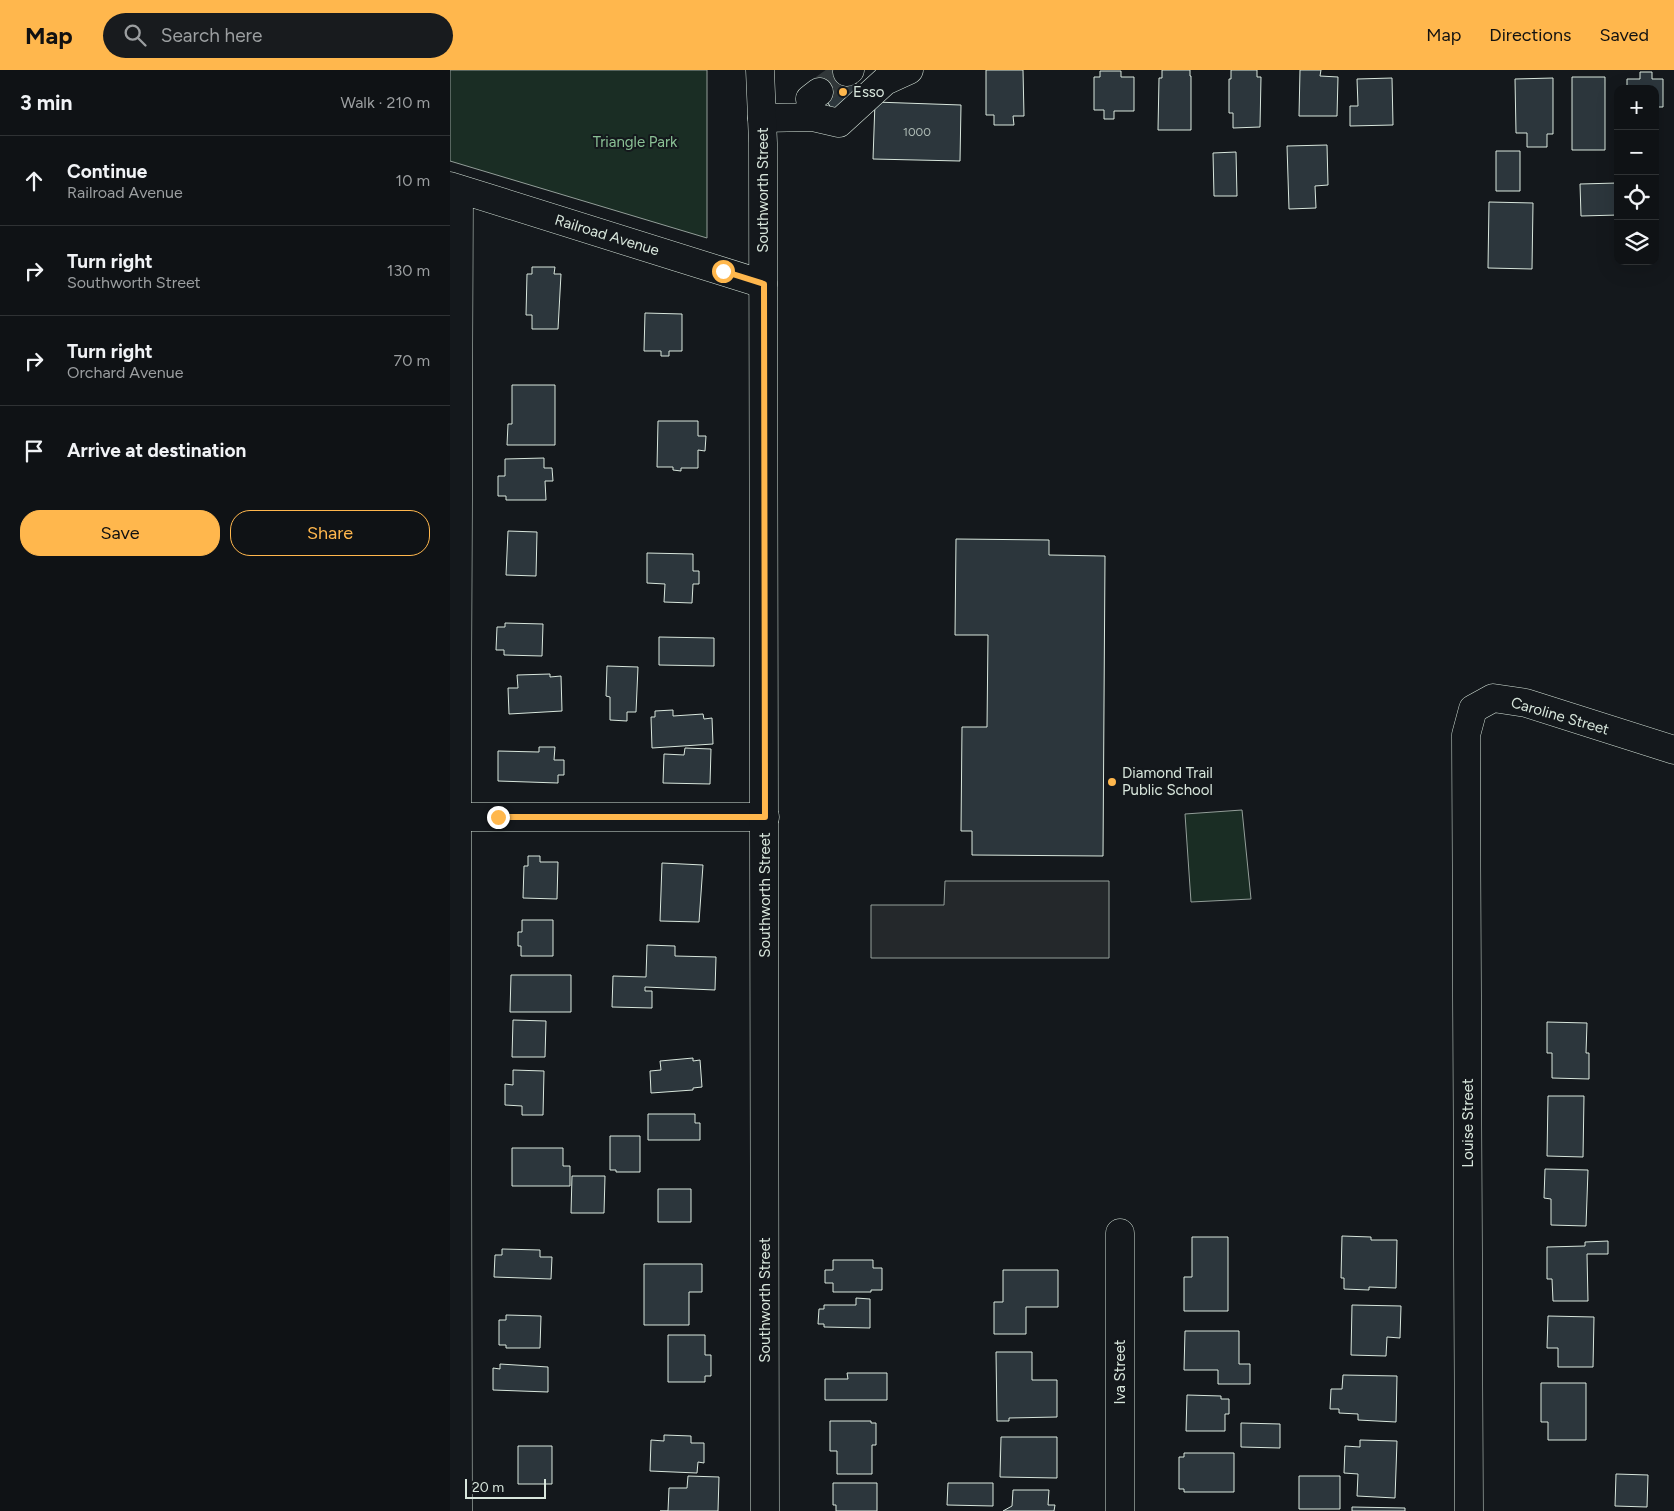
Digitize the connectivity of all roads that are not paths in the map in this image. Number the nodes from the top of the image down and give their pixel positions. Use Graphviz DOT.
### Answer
graph roads {
  1 [pos="760,70"];
  2 [pos="909,70"];
  3 [pos="880,76"];
  4 [pos="762,118"];
  5 [pos="454,187"];
  6 [pos="764,284"];
  7 [pos="1466,735"];
  8 [pos="1674,750"];
  9 [pos="453,817"];
  10 [pos="765,817"];
  11 [pos="1120,1233"];
  12 [pos="458,1511"];
  13 [pos="766,1511"];
  14 [pos="1120,1511"];
  15 [pos="1469,1511"];
  1 -- 4 [label="street, Southworth Street"];
  2 -- 3 [label="street"];
  3 -- 4 [label="street"];
  4 -- 6 [label="street, Southworth Street"];
  5 -- 6 [label="street, Railroad Avenue"];
  5 -- 9 [label="street"];
  6 -- 10 [label="street, Southworth Street"];
  7 -- 8 [label="street, Caroline Street"];
  7 -- 15 [label="street, Louise Street"];
  9 -- 10 [label="street"];
  9 -- 12 [label="street"];
  10 -- 13 [label="street, Southworth Street"];
  11 -- 14 [label="street, Iva Street"];
}
